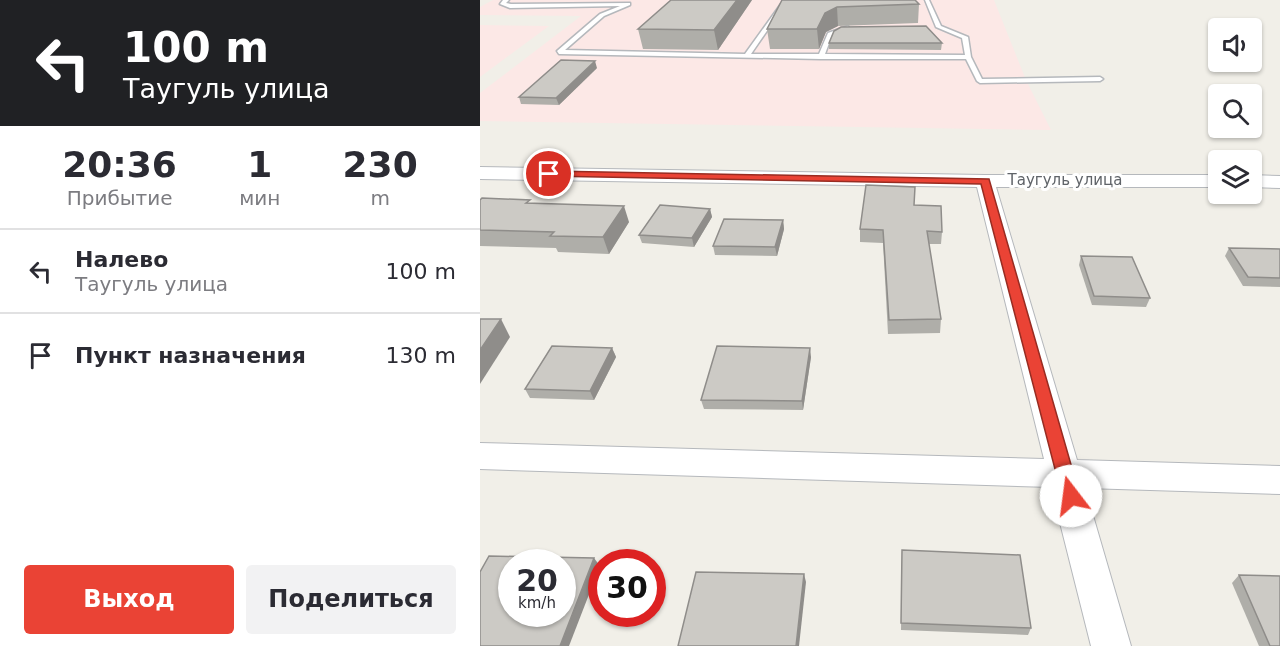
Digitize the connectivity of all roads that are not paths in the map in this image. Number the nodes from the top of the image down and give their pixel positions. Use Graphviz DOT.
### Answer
graph roads {
  1 [pos="507,0"];
  2 [pos="927,0"];
  3 [pos="793,4"];
  4 [pos="856,27"];
  5 [pos="927,27"];
  6 [pos="939,27"];
  7 [pos="747,56"];
  8 [pos="821,57"];
  9 [pos="968,57"];
  10 [pos="1100,79"];
  11 [pos="480,172"];
  12 [pos="985,181"];
  13 [pos="1208,181"];
  14 [pos="1262,182"];
  15 [pos="1280,182"];
  16 [pos="480,456"];
  17 [pos="1065,475"];
  18 [pos="1280,480"];
  19 [pos="1111,646"];
  1 -- 7 [label="lane"];
  2 -- 6 [label="lane"];
  3 -- 7 [label="lane"];
  4 -- 8 [label="lane"];
  5 -- 6 [label="lane"];
  6 -- 9 [label="lane"];
  7 -- 8 [label="lane"];
  8 -- 9 [label="lane"];
  9 -- 10 [label="lane"];
  11 -- 12 [label="street, Таугуль улица"];
  12 -- 13 [label="street, Таугуль улица"];
  12 -- 17 [label="street"];
  14 -- 15 [label="street"];
  16 -- 17 [label="street"];
  17 -- 18 [label="street"];
  17 -- 19 [label="street"];
}
